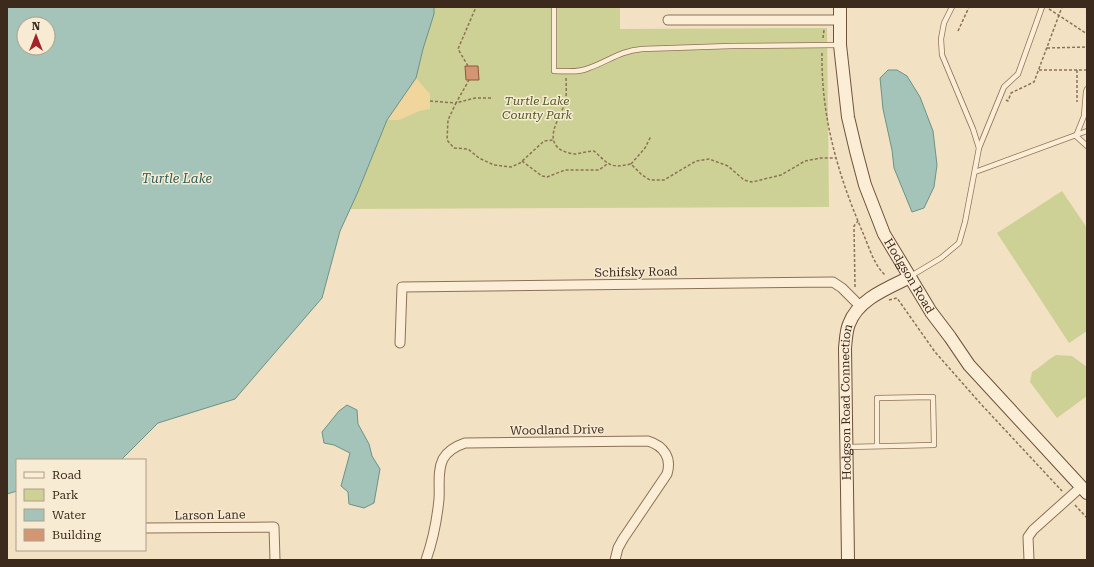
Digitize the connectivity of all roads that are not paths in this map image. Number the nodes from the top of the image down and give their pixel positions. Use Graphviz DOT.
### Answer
graph roads {
  1 [pos="554,7"];
  2 [pos="840,7"];
  3 [pos="952,7"];
  4 [pos="1042,7"];
  5 [pos="668,20"];
  6 [pos="840,20"];
  7 [pos="840,45"];
  8 [pos="1087,89"];
  9 [pos="1087,131"];
  10 [pos="1076,136"];
  11 [pos="1087,146"];
  12 [pos="979,148"];
  13 [pos="975,172"];
  14 [pos="910,277"];
  15 [pos="860,306"];
  16 [pos="400,343"];
  17 [pos="876,446"];
  18 [pos="846,447"];
  19 [pos="1084,490"];
  20 [pos="146,528"];
  21 [pos="275,560"];
  22 [pos="426,560"];
  23 [pos="615,560"];
  24 [pos="848,560"];
  25 [pos="1028,560"];
  1 -- 7 [label="lane"];
  2 -- 6 [label="main road, Hodgson Road"];
  3 -- 12 [label="lane"];
  4 -- 12 [label="lane"];
  5 -- 6 [label="street"];
  6 -- 7 [label="main road, Hodgson Road"];
  7 -- 14 [label="main road, Hodgson Road"];
  8 -- 10 [label="lane"];
  9 -- 10 [label="lane"];
  10 -- 11 [label="lane"];
  10 -- 13 [label="lane"];
  12 -- 13 [label="lane"];
  13 -- 14 [label="lane"];
  14 -- 15 [label="main road, Hodgson Road Connection"];
  14 -- 19 [label="main road, Hodgson Road"];
  15 -- 16 [label="street, Schifsky Road"];
  15 -- 18 [label="main road, Hodgson Road Connection"];
  17 -- 17 [label="lane"];
  17 -- 18 [label="lane"];
  18 -- 24 [label="main road, Hodgson Road Connection"];
  19 -- 25 [label="street"];
  20 -- 21 [label="street, Larson Lane"];
  22 -- 23 [label="street, Woodland Drive"];
}
